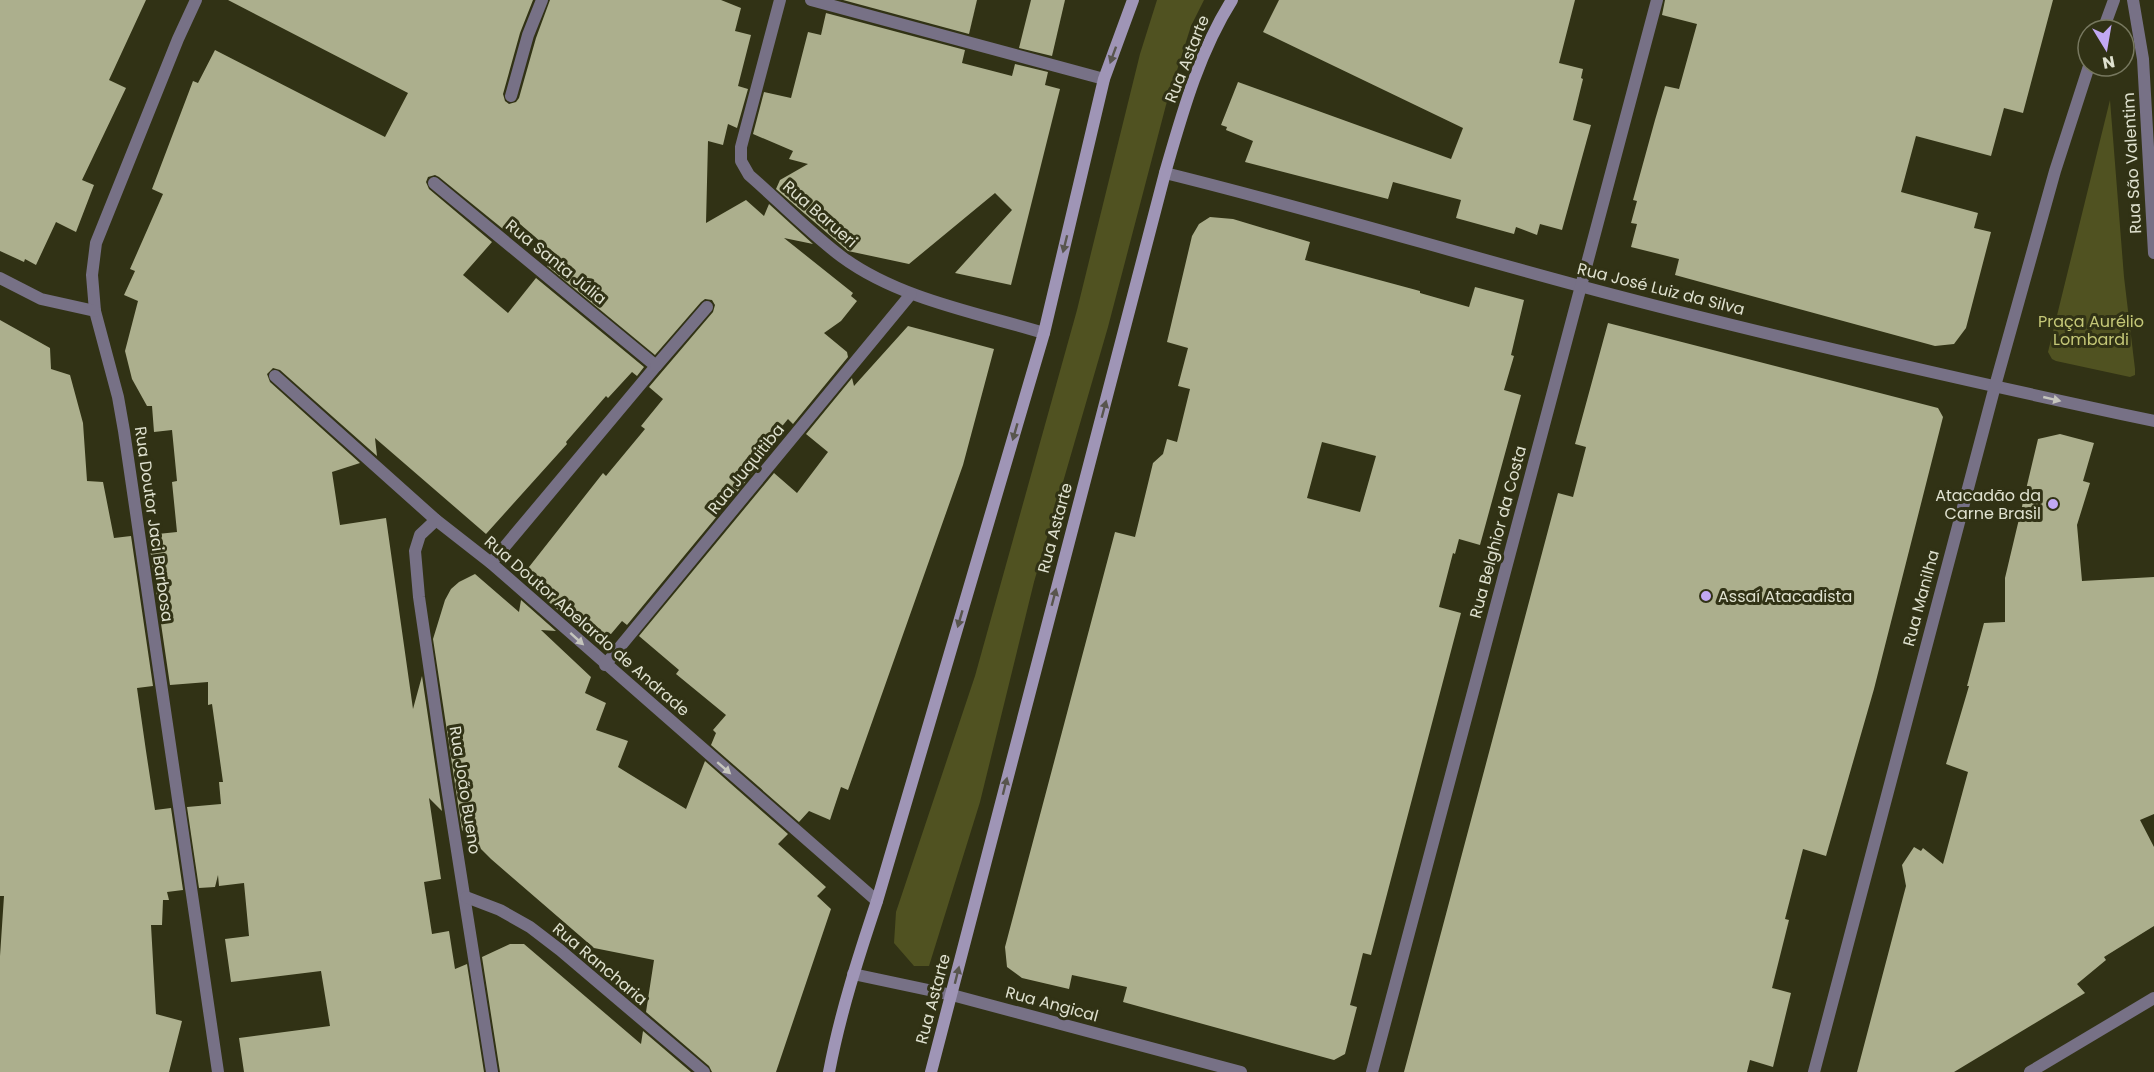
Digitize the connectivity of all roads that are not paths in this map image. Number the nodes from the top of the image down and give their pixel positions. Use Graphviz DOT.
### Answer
graph roads {
  1 [pos="196,0"];
  2 [pos="542,0"];
  3 [pos="780,0"];
  4 [pos="811,0"];
  5 [pos="1133,0"];
  6 [pos="1232,0"];
  7 [pos="1657,0"];
  8 [pos="2114,0"];
  9 [pos="2133,0"];
  10 [pos="2107,18"];
  11 [pos="2085,78"];
  12 [pos="1104,79"];
  13 [pos="511,96"];
  14 [pos="1165,173"];
  15 [pos="434,183"];
  16 [pos="2154,253"];
  17 [pos="0,278"];
  18 [pos="1581,286"];
  19 [pos="911,294"];
  20 [pos="707,307"];
  21 [pos="95,311"];
  22 [pos="1044,333"];
  23 [pos="656,366"];
  24 [pos="275,376"];
  25 [pos="1995,386"];
  26 [pos="2154,421"];
  27 [pos="436,520"];
  28 [pos="491,563"];
  29 [pos="605,665"];
  30 [pos="466,897"];
  31 [pos="877,901"];
  32 [pos="853,974"];
  33 [pos="952,995"];
  34 [pos="2154,998"];
  35 [pos="218,1072"];
  36 [pos="492,1072"];
  37 [pos="704,1072"];
  38 [pos="829,1072"];
  39 [pos="931,1072"];
  40 [pos="1241,1072"];
  41 [pos="1372,1072"];
  42 [pos="1814,1072"];
  43 [pos="2030,1072"];
  1 -- 21 [label="street, Rua Doutor Jaci Barbosa"];
  2 -- 13 [label="street"];
  3 -- 19 [label="street, Rua Barueri"];
  4 -- 12 [label="street"];
  5 -- 12 [label="main road, one-way"];
  6 -- 14 [label="main road, Rua Astarte"];
  7 -- 18 [label="street, Rua Belghior da Costa"];
  8 -- 10 [label="street"];
  9 -- 16 [label="street, Rua São Valentim"];
  11 -- 25 [label="street, Rua Manilha"];
  12 -- 22 [label="main road, one-way"];
  14 -- 18 [label="street, Rua José Luiz da Silva"];
  33 -- 14 [label="main road, Rua Astarte, one-way"];
  15 -- 23 [label="street, Rua Santa Júlia"];
  17 -- 21 [label="street"];
  18 -- 25 [label="street, Rua José Luiz da Silva"];
  18 -- 41 [label="street, Rua Belghior da Costa"];
  19 -- 22 [label="street, Rua Barueri"];
  19 -- 29 [label="street, Rua Juquitiba"];
  20 -- 23 [label="street"];
  21 -- 35 [label="street, Rua Doutor Jaci Barbosa"];
  22 -- 31 [label="main road, one-way"];
  23 -- 28 [label="street"];
  24 -- 27 [label="street, Rua Doutor Abelardo de Andrade"];
  25 -- 26 [label="street, Rua José Luiz da Silva, one-way"];
  25 -- 42 [label="street, Rua Manilha"];
  27 -- 28 [label="street, Rua Doutor Abelardo de Andrade"];
  27 -- 30 [label="street, Rua João Bueno"];
  28 -- 29 [label="street, Rua Doutor Abelardo de Andrade, one-way"];
  29 -- 31 [label="street, Rua Doutor Abelardo de Andrade, one-way"];
  30 -- 36 [label="street, Rua João Bueno"];
  30 -- 37 [label="street, Rua Rancharia"];
  31 -- 32 [label="main road"];
  32 -- 33 [label="street, Rua Angical"];
  32 -- 38 [label="main road"];
  33 -- 39 [label="main road, Rua Astarte"];
  33 -- 40 [label="street, Rua Angical"];
  34 -- 43 [label="street"];
}
